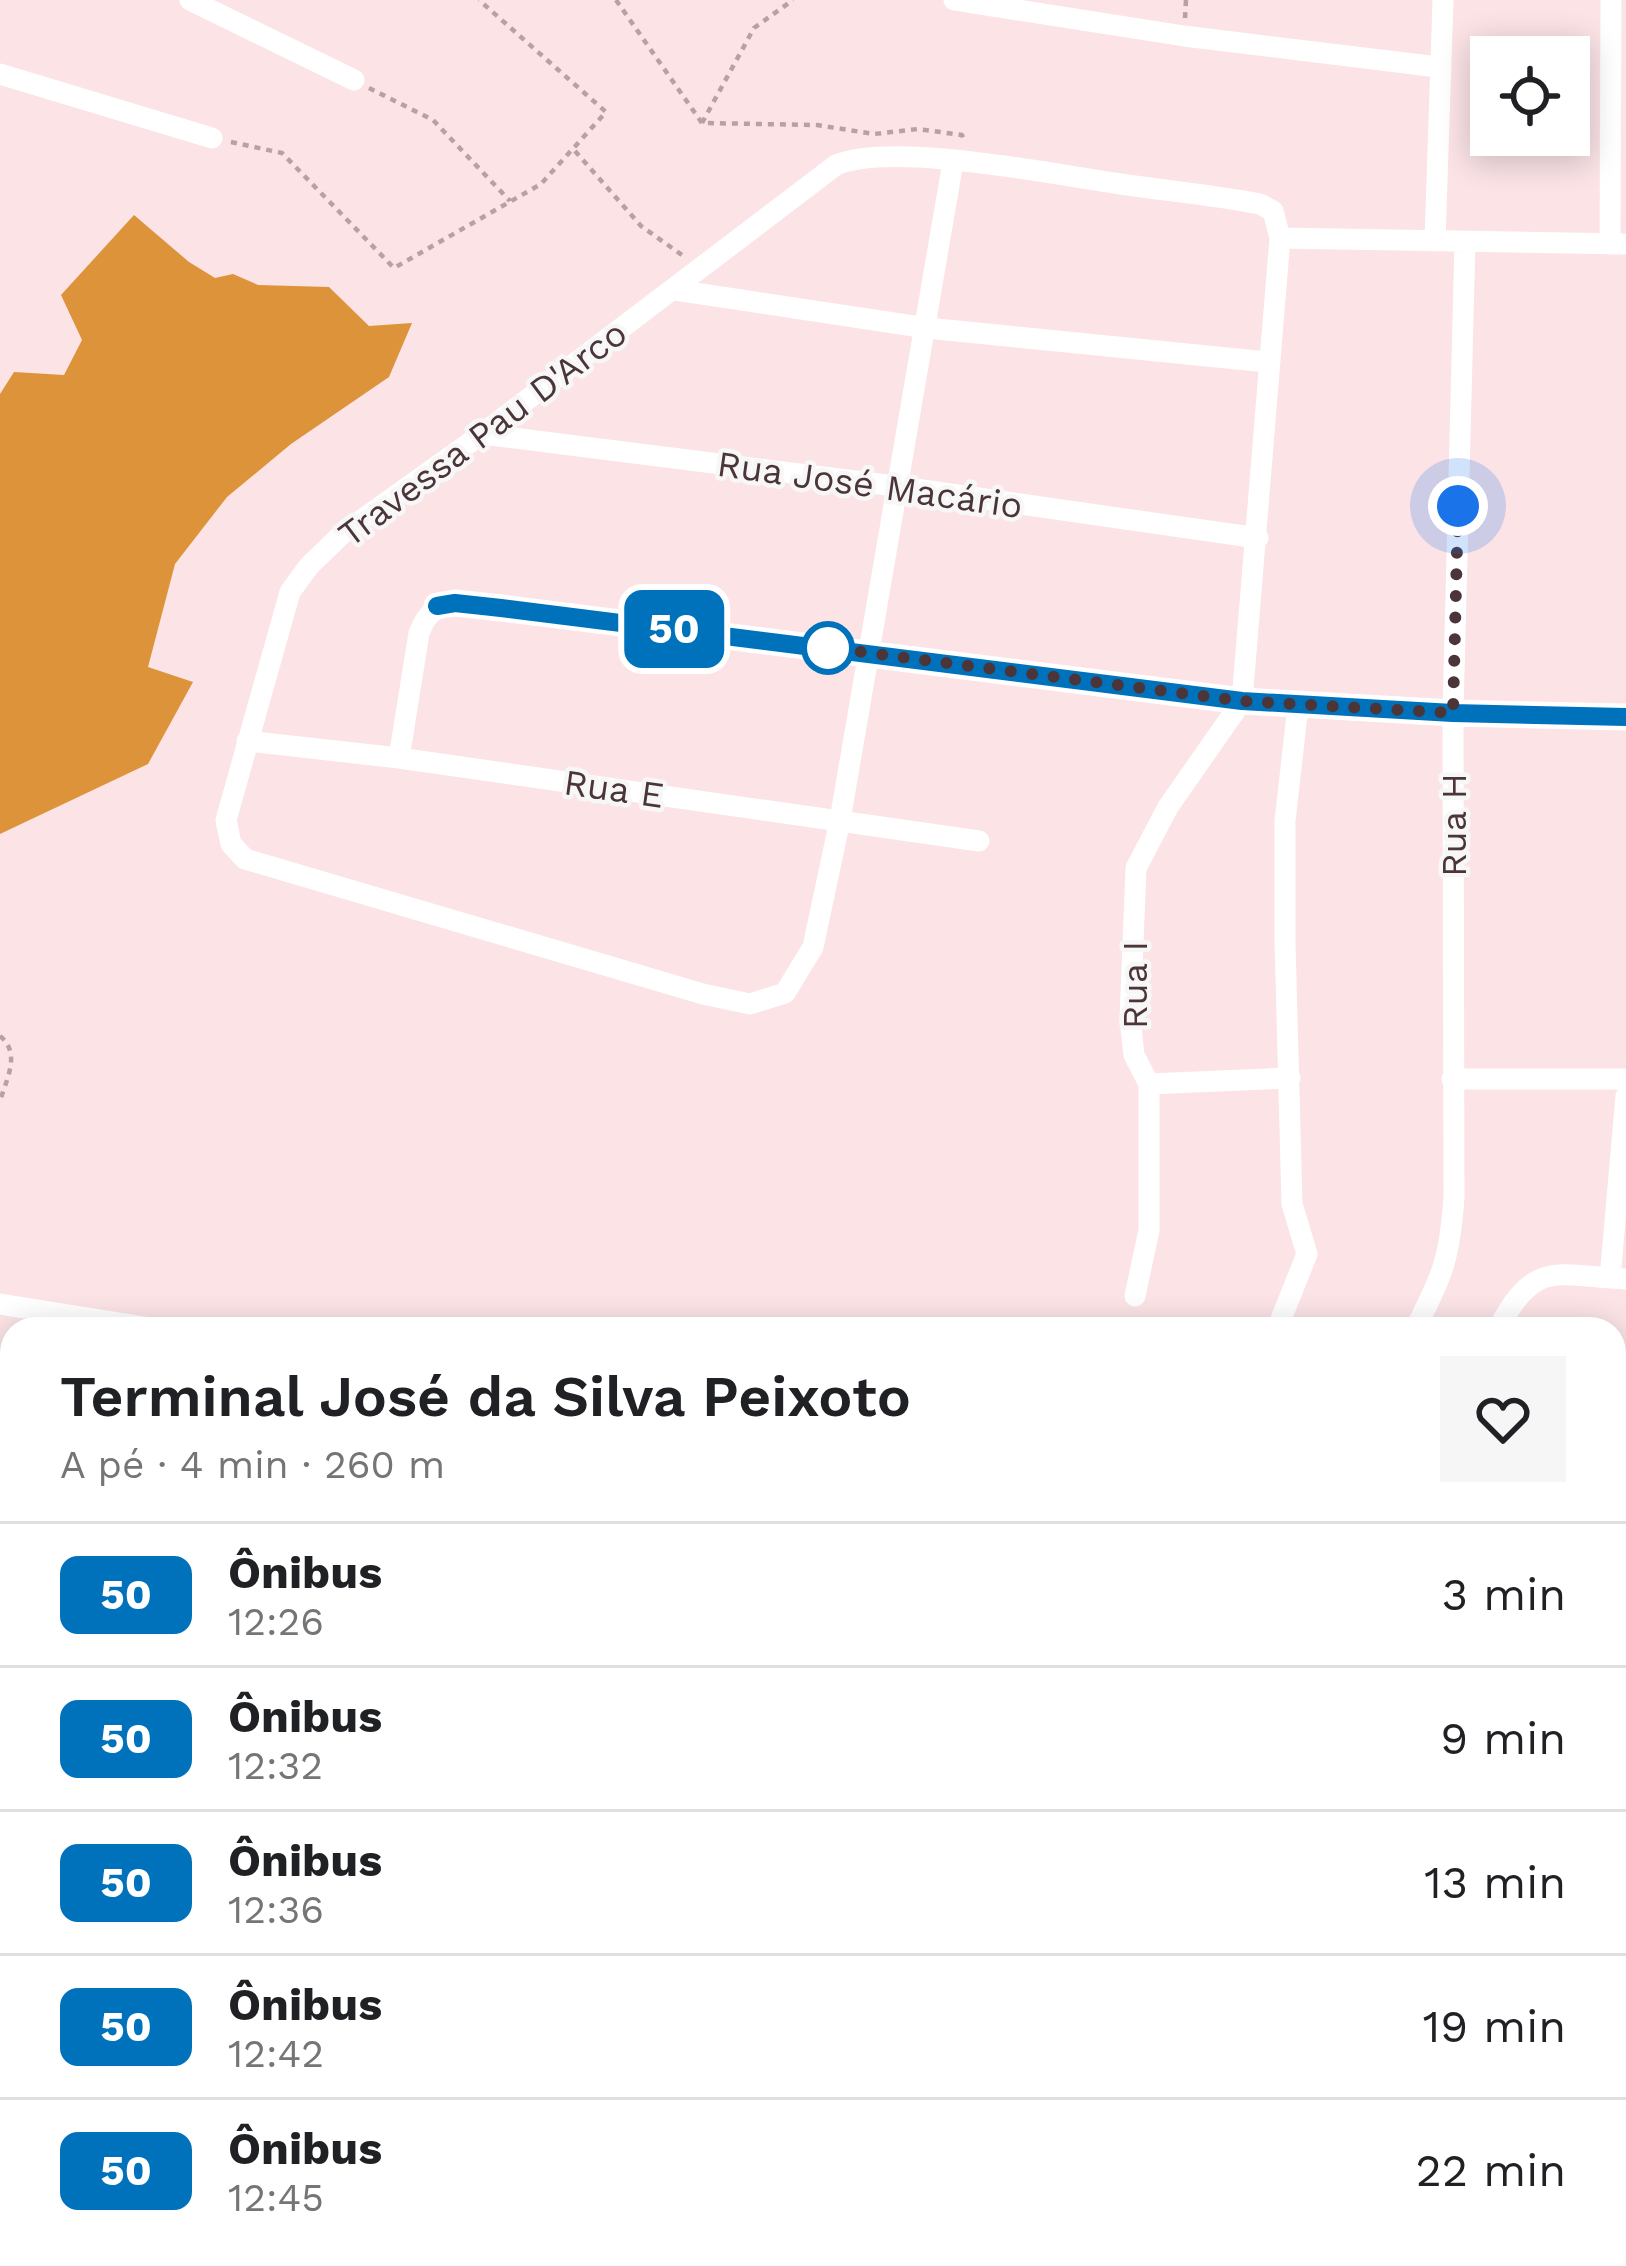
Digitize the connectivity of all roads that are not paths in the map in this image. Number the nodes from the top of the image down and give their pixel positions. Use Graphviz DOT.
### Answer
graph roads {
  1 [pos="190,0"];
  2 [pos="954,0"];
  3 [pos="1443,0"];
  4 [pos="1611,0"];
  5 [pos="1438,67"];
  6 [pos="0,74"];
  7 [pos="354,80"];
  8 [pos="212,138"];
  9 [pos="963,162"];
  10 [pos="1280,238"];
  11 [pos="1435,241"];
  12 [pos="1465,242"];
  13 [pos="1618,244"];
  14 [pos="675,290"];
  15 [pos="927,328"];
  16 [pos="1267,362"];
  17 [pos="482,434"];
  18 [pos="895,486"];
  19 [pos="1258,538"];
  20 [pos="868,653"];
  21 [pos="1242,701"];
  22 [pos="1298,706"];
  23 [pos="1453,713"];
  24 [pos="1626,717"];
  25 [pos="248,741"];
  26 [pos="399,758"];
  27 [pos="839,820"];
  28 [pos="979,842"];
  29 [pos="1290,1078"];
  30 [pos="1452,1079"];
  31 [pos="1626,1079"];
  32 [pos="1149,1084"];
  33 [pos="1626,1096"];
  34 [pos="1618,1278"];
  35 [pos="1135,1296"];
  36 [pos="0,1304"];
  37 [pos="82,1317"];
  38 [pos="1282,1317"];
  39 [pos="1421,1317"];
  40 [pos="1505,1317"];
  1 -- 7 [label="street"];
  2 -- 5 [label="street"];
  3 -- 5 [label="street"];
  4 -- 13 [label="street"];
  5 -- 11 [label="street"];
  6 -- 8 [label="street"];
  9 -- 10 [label="street, Travessa Pau D'Arco"];
  9 -- 14 [label="street, Travessa Pau D'Arco"];
  9 -- 15 [label="street"];
  10 -- 11 [label="street"];
  10 -- 16 [label="street"];
  11 -- 12 [label="street"];
  12 -- 13 [label="street"];
  12 -- 23 [label="street, Rua H"];
  14 -- 15 [label="street"];
  14 -- 17 [label="street, Travessa Pau D'Arco"];
  15 -- 16 [label="street"];
  15 -- 18 [label="street"];
  16 -- 19 [label="street"];
  17 -- 18 [label="street, Rua José Macário"];
  17 -- 25 [label="street, Travessa Pau D'Arco"];
  18 -- 19 [label="street, Rua José Macário"];
  18 -- 20 [label="street"];
  19 -- 21 [label="street"];
  20 -- 21 [label="street"];
  20 -- 26 [label="street"];
  20 -- 27 [label="street"];
  21 -- 22 [label="street"];
  21 -- 32 [label="street, Rua I"];
  22 -- 23 [label="street"];
  22 -- 29 [label="street"];
  23 -- 24 [label="street"];
  23 -- 30 [label="street, Rua H"];
  25 -- 26 [label="street, Rua E"];
  25 -- 27 [label="street, Travessa Pau D'Arco"];
  26 -- 27 [label="street, Rua E"];
  27 -- 28 [label="street, Rua E"];
  29 -- 32 [label="street"];
  29 -- 38 [label="street"];
  30 -- 31 [label="street"];
  30 -- 39 [label="street, Rua H"];
  32 -- 35 [label="street, Rua I"];
  33 -- 34 [label="street"];
  34 -- 40 [label="street"];
  36 -- 37 [label="street"];
}
